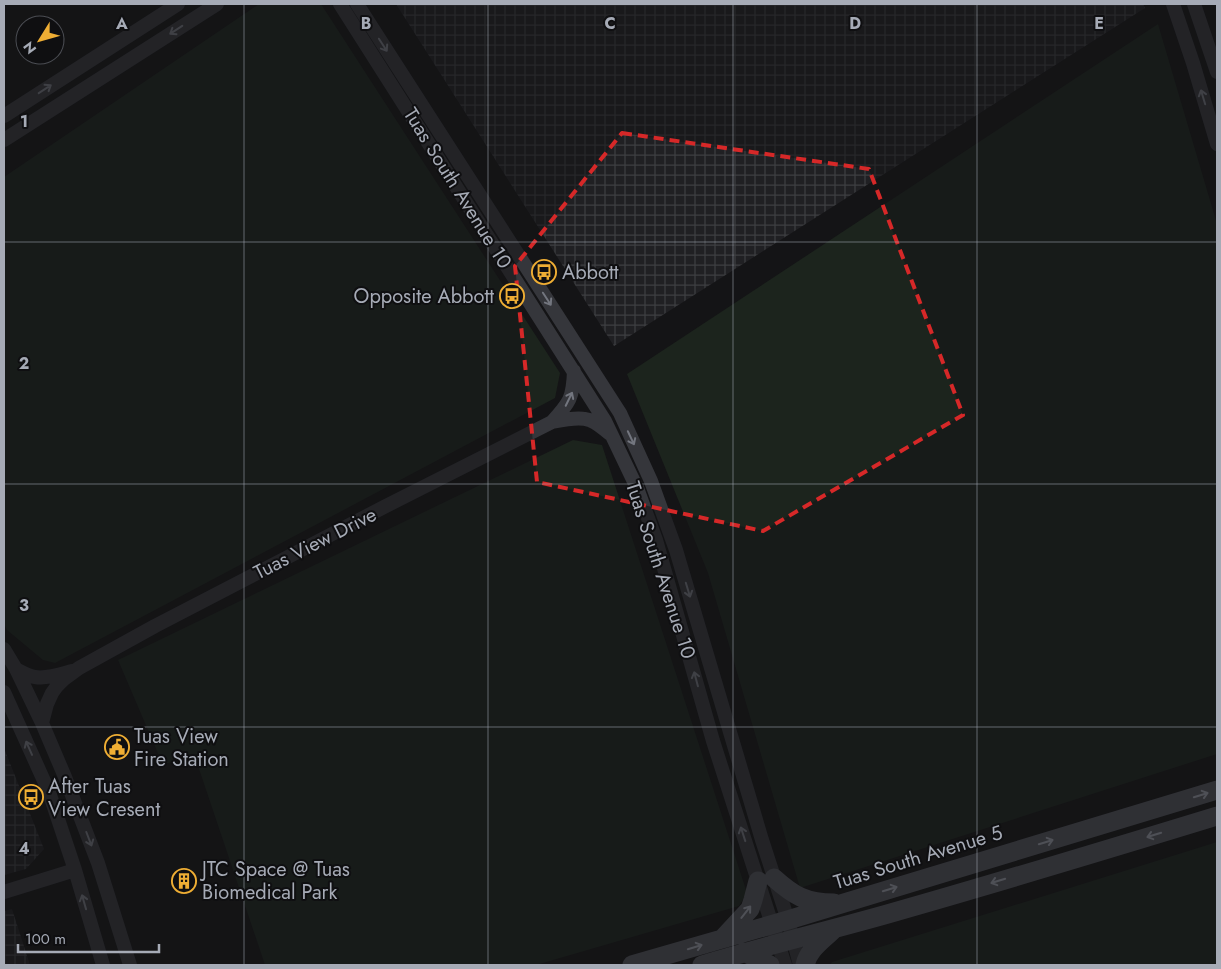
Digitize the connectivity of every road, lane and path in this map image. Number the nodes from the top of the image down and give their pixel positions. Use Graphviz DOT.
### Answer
graph roads {
  1 [pos="178,4"];
  2 [pos="217,4"];
  3 [pos="340,4"];
  4 [pos="357,4"];
  5 [pos="1173,4"];
  6 [pos="1194,4"];
  7 [pos="1217,72"];
  8 [pos="4,116"];
  9 [pos="4,140"];
  10 [pos="1217,144"];
  11 [pos="574,372"];
  12 [pos="552,422"];
  13 [pos="612,436"];
  14 [pos="4,649"];
  15 [pos="79,668"];
  16 [pos="16,669"];
  17 [pos="4,692"];
  18 [pos="42,723"];
  19 [pos="65,777"];
  20 [pos="1217,790"];
  21 [pos="49,792"];
  22 [pos="1217,816"];
  23 [pos="75,870"];
  24 [pos="766,880"];
  25 [pos="4,892"];
  26 [pos="844,903"];
  27 [pos="780,922"];
  28 [pos="833,929"];
  29 [pos="723,938"];
  30 [pos="785,942"];
  31 [pos="744,952"];
  32 [pos="103,965"];
  33 [pos="130,965"];
  34 [pos="632,965"];
  35 [pos="702,965"];
  36 [pos="770,965"];
  37 [pos="785,965"];
  38 [pos="800,965"];
  39 [pos="805,965"];
  8 -- 1 [label="street, one-way"];
  2 -- 9 [label="street, one-way"];
  3 -- 11 [label="street, Tuas South Avenue 10"];
  4 -- 24 [label="street, Tuas South Avenue 10, one-way"];
  10 -- 5 [label="street, one-way"];
  6 -- 7 [label="street"];
  12 -- 11 [label="street, Tuas View Drive, one-way"];
  11 -- 13 [label="street, Tuas South Avenue 10"];
  12 -- 13 [label="street, Tuas View Drive"];
  12 -- 15 [label="street, Tuas View Drive"];
  24 -- 13 [label="street, Tuas South Avenue 10, one-way"];
  14 -- 16 [label="street"];
  15 -- 16 [label="street, Tuas View Drive"];
  15 -- 18 [label="street, Tuas View Drive"];
  16 -- 18 [label="street"];
  21 -- 17 [label="street, one-way"];
  18 -- 19 [label="street"];
  19 -- 21 [label="street"];
  19 -- 33 [label="street, one-way"];
  26 -- 20 [label="main road, Tuas South Avenue 5, one-way"];
  21 -- 23 [label="street"];
  22 -- 28 [label="main road, one-way"];
  23 -- 25 [label="street"];
  32 -- 23 [label="street, one-way"];
  24 -- 26 [label="main road"];
  24 -- 27 [label="street, Tuas South Avenue 10"];
  29 -- 24 [label="main road, one-way"];
  26 -- 27 [label="main road, Tuas South Avenue 5"];
  27 -- 29 [label="main road, Tuas South Avenue 5"];
  27 -- 30 [label="street, Tuas South Avenue 10"];
  28 -- 30 [label="main road"];
  28 -- 39 [label="main road"];
  34 -- 29 [label="main road, Tuas South Avenue 5, one-way"];
  30 -- 31 [label="main road"];
  30 -- 37 [label="street, Tuas South Avenue 10"];
  30 -- 38 [label="street, Tuas South Avenue 10"];
  31 -- 35 [label="main road"];
  31 -- 36 [label="main road"];
}
